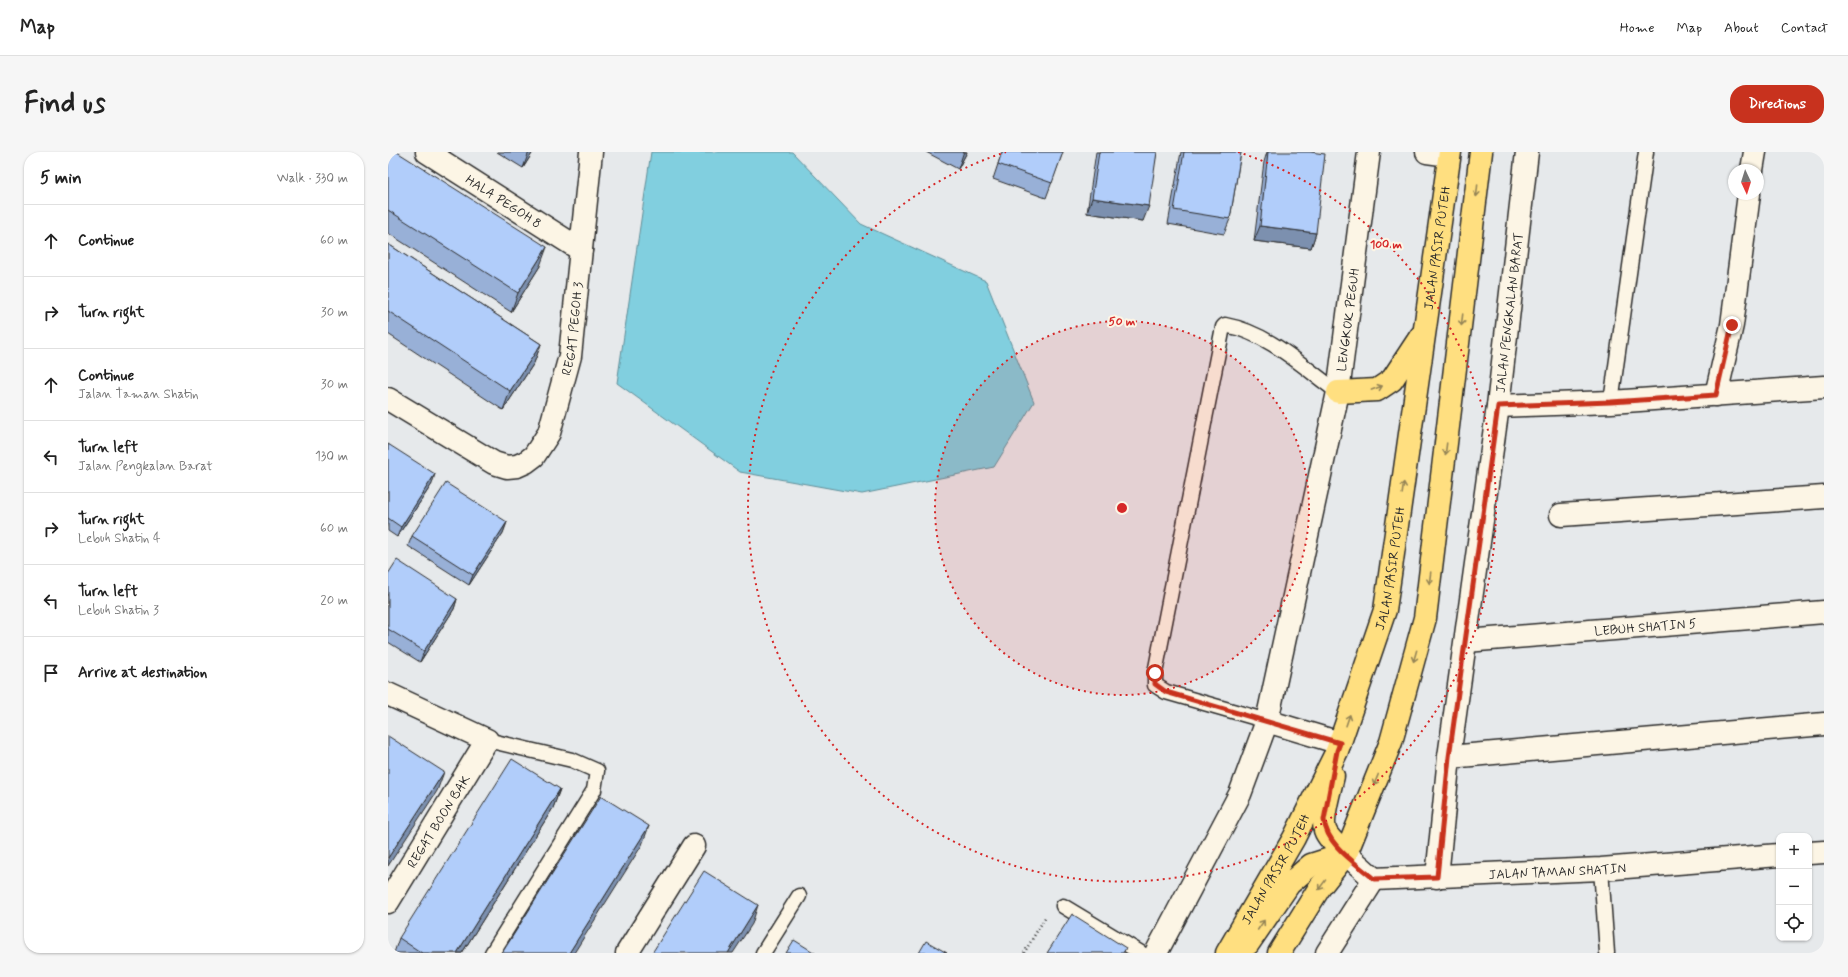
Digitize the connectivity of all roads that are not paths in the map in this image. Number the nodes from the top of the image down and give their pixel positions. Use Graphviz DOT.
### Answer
graph roads {
  1 [pos="427,152"];
  2 [pos="591,152"];
  3 [pos="1369,152"];
  4 [pos="1427,152"];
  5 [pos="1481,152"];
  6 [pos="1527,152"];
  7 [pos="1646,152"];
  8 [pos="1755,152"];
  9 [pos="1449,153"];
  10 [pos="1753,164"];
  11 [pos="1748,200"];
  12 [pos="581,250"];
  13 [pos="1426,329"];
  14 [pos="1824,387"];
  15 [pos="1338,392"];
  16 [pos="1716,395"];
  17 [pos="388,399"];
  18 [pos="1611,402"];
  19 [pos="1498,406"];
  20 [pos="1824,497"];
  21 [pos="1561,515"];
  22 [pos="1824,612"];
  23 [pos="1466,641"];
  24 [pos="388,694"];
  25 [pos="1267,721"];
  26 [pos="1824,724"];
  27 [pos="487,740"];
  28 [pos="1339,747"];
  29 [pos="1449,757"];
  30 [pos="694,846"];
  31 [pos="1824,852"];
  32 [pos="1812,853"];
  33 [pos="1346,854"];
  34 [pos="1776,855"];
  35 [pos="1601,869"];
  36 [pos="1437,877"];
  37 [pos="1374,879"];
  38 [pos="799,896"];
  39 [pos="388,902"];
  40 [pos="1063,906"];
  41 [pos="492,953"];
  42 [pos="627,953"];
  43 [pos="763,953"];
  44 [pos="1141,953"];
  45 [pos="1156,953"];
  46 [pos="1227,953"];
  47 [pos="1234,953"];
  48 [pos="1280,953"];
  49 [pos="1326,953"];
  50 [pos="1607,953"];
  1 -- 12 [label="street, HALA PEGOH 8"];
  2 -- 12 [label="street, REGAT PEGOH 3"];
  3 -- 15 [label="street, LENGKOK PEGUH"];
  4 -- 9 [label="street"];
  5 -- 33 [label="main road, one-way"];
  6 -- 19 [label="street, JALAN PENGKALAN BARAT"];
  7 -- 18 [label="lane"];
  8 -- 10 [label="street"];
  9 -- 13 [label="main road, JALAN PASIR PUTEH"];
  11 -- 16 [label="street"];
  12 -- 17 [label="street, REGAT PEGOH 3"];
  15 -- 13 [label="main road, one-way"];
  28 -- 13 [label="main road, JALAN PASIR PUTEH, one-way"];
  14 -- 16 [label="street"];
  15 -- 25 [label="street, LENGKOK PEGUH"];
  15 -- 25 [label="lane"];
  16 -- 18 [label="street"];
  18 -- 19 [label="street"];
  19 -- 23 [label="street, JALAN PENGKALAN BARAT"];
  20 -- 21 [label="street"];
  22 -- 23 [label="street, LEBUH SHATIN 5"];
  23 -- 29 [label="street, JALAN PENGKALAN BARAT"];
  24 -- 27 [label="street"];
  25 -- 28 [label="street"];
  25 -- 45 [label="street, LENGKOK PEGUH"];
  26 -- 29 [label="street"];
  27 -- 39 [label="street, REGAT BOON BAK"];
  27 -- 41 [label="lane"];
  28 -- 33 [label="main road"];
  28 -- 46 [label="main road, JALAN PASIR PUTEH"];
  29 -- 36 [label="street, JALAN PENGKALAN BARAT"];
  30 -- 42 [label="street"];
  31 -- 32 [label="street"];
  33 -- 37 [label="street"];
  47 -- 33 [label="main road, one-way"];
  33 -- 48 [label="main road, one-way"];
  34 -- 35 [label="street, JALAN TAMAN SHATIN"];
  35 -- 36 [label="street, JALAN TAMAN SHATIN"];
  35 -- 50 [label="lane"];
  36 -- 37 [label="street, JALAN TAMAN SHATIN"];
  37 -- 49 [label="street"];
  38 -- 43 [label="lane"];
  40 -- 44 [label="lane"];
}
